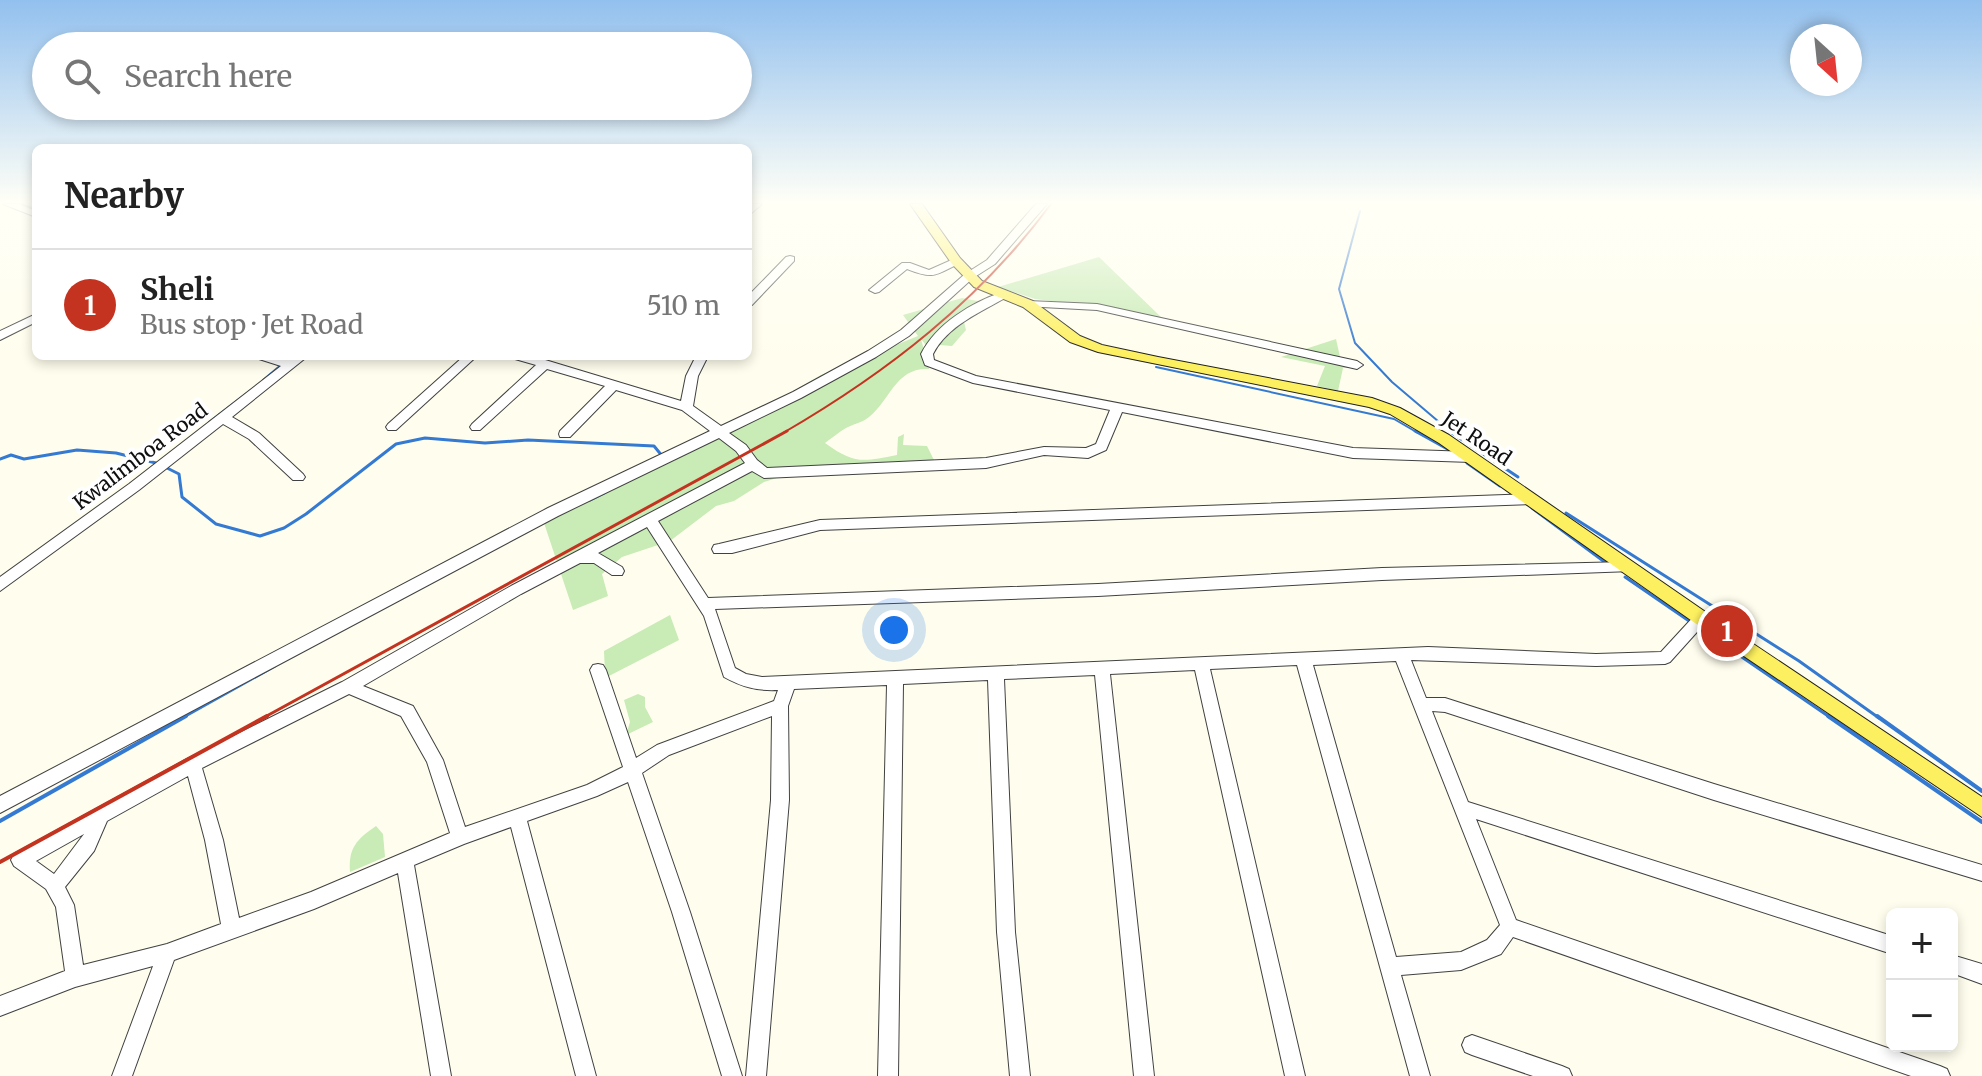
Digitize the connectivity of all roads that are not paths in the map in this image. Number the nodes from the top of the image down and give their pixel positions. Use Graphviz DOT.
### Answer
graph roads {
  1 [pos="951,254"];
  2 [pos="999,254"];
  3 [pos="790,259"];
  4 [pos="956,261"];
  5 [pos="969,276"];
  6 [pos="875,290"];
  7 [pos="1003,295"];
  8 [pos="752,299"];
  9 [pos="1028,304"];
  10 [pos="32,319"];
  11 [pos="0,336"];
  12 [pos="275,360"];
  13 [pos="297,360"];
  14 [pos="467,360"];
  15 [pos="532,360"];
  16 [pos="700,360"];
  17 [pos="545,364"];
  18 [pos="290,365"];
  19 [pos="1357,365"];
  20 [pos="614,385"];
  21 [pos="1118,406"];
  22 [pos="686,407"];
  23 [pos="223,418"];
  24 [pos="392,427"];
  25 [pos="476,427"];
  26 [pos="720,431"];
  27 [pos="565,434"];
  28 [pos="1471,457"];
  29 [pos="754,464"];
  30 [pos="298,477"];
  31 [pos="1532,499"];
  32 [pos="649,519"];
  33 [pos="719,549"];
  34 [pos="581,558"];
  35 [pos="1627,567"];
  36 [pos="617,571"];
  37 [pos="0,585"];
  38 [pos="705,604"];
  39 [pos="1701,618"];
  40 [pos="1401,655"];
  41 [pos="1304,661"];
  42 [pos="1201,662"];
  43 [pos="1102,669"];
  44 [pos="598,670"];
  45 [pos="996,674"];
  46 [pos="895,678"];
  47 [pos="789,682"];
  48 [pos="348,687"];
  49 [pos="1419,704"];
  50 [pos="780,706"];
  51 [pos="193,764"];
  52 [pos="633,768"];
  53 [pos="0,805"];
  54 [pos="1461,807"];
  55 [pos="1982,808"];
  56 [pos="100,815"];
  57 [pos="517,816"];
  58 [pos="460,837"];
  59 [pos="405,863"];
  60 [pos="1982,873"];
  61 [pos="54,886"];
  62 [pos="1510,927"];
  63 [pos="232,931"];
  64 [pos="1886,943"];
  65 [pos="167,953"];
  66 [pos="1958,966"];
  67 [pos="1388,967"];
  68 [pos="1982,974"];
  69 [pos="75,977"];
  70 [pos="0,1006"];
  71 [pos="1472,1045"];
  72 [pos="122,1076"];
  73 [pos="441,1076"];
  74 [pos="586,1076"];
  75 [pos="732,1076"];
  76 [pos="756,1076"];
  77 [pos="888,1076"];
  78 [pos="1020,1076"];
  79 [pos="1144,1076"];
  80 [pos="1295,1076"];
  81 [pos="1420,1076"];
  82 [pos="1562,1076"];
  83 [pos="1940,1076"];
  1 -- 4 [label="main road, Jet Road"];
  2 -- 5 [label="street"];
  3 -- 8 [label="street"];
  4 -- 5 [label="main road, Jet Road"];
  4 -- 6 [label="street"];
  5 -- 7 [label="main road, Jet Road"];
  5 -- 26 [label="street"];
  7 -- 9 [label="main road, Jet Road"];
  7 -- 21 [label="street"];
  9 -- 19 [label="street"];
  9 -- 28 [label="main road, Jet Road"];
  10 -- 11 [label="street"];
  12 -- 18 [label="street"];
  13 -- 18 [label="street, Kwalimboa Road"];
  14 -- 24 [label="street"];
  15 -- 17 [label="street"];
  16 -- 22 [label="street"];
  17 -- 20 [label="street"];
  17 -- 25 [label="street"];
  18 -- 23 [label="street, Kwalimboa Road"];
  20 -- 22 [label="street"];
  20 -- 27 [label="street"];
  21 -- 28 [label="street"];
  21 -- 29 [label="street"];
  22 -- 26 [label="street"];
  23 -- 30 [label="street"];
  23 -- 37 [label="street, Kwalimboa Road"];
  26 -- 29 [label="street"];
  26 -- 53 [label="street"];
  28 -- 31 [label="main road, Jet Road"];
  29 -- 32 [label="street"];
  31 -- 33 [label="street"];
  31 -- 35 [label="main road, Jet Road"];
  32 -- 34 [label="street"];
  32 -- 38 [label="street"];
  34 -- 36 [label="street"];
  34 -- 48 [label="street"];
  35 -- 38 [label="street"];
  35 -- 39 [label="main road, Jet Road"];
  38 -- 47 [label="street"];
  39 -- 40 [label="street"];
  39 -- 55 [label="main road, Jet Road"];
  40 -- 41 [label="street"];
  40 -- 49 [label="street"];
  41 -- 42 [label="street"];
  41 -- 67 [label="street"];
  42 -- 43 [label="street"];
  42 -- 80 [label="street"];
  43 -- 45 [label="street"];
  43 -- 79 [label="street"];
  44 -- 52 [label="street"];
  45 -- 46 [label="street"];
  45 -- 78 [label="street"];
  46 -- 47 [label="street"];
  46 -- 77 [label="street"];
  47 -- 50 [label="street"];
  48 -- 51 [label="street"];
  48 -- 58 [label="street"];
  49 -- 54 [label="street"];
  49 -- 60 [label="street"];
  50 -- 52 [label="street"];
  50 -- 76 [label="street"];
  51 -- 56 [label="street"];
  51 -- 63 [label="street"];
  52 -- 57 [label="street"];
  52 -- 75 [label="street"];
  54 -- 62 [label="street"];
  54 -- 64 [label="street"];
  56 -- 61 [label="street"];
  56 -- 61 [label="street"];
  57 -- 58 [label="street"];
  57 -- 74 [label="street"];
  58 -- 59 [label="street"];
  59 -- 63 [label="street"];
  59 -- 73 [label="street"];
  61 -- 69 [label="street"];
  62 -- 67 [label="street"];
  62 -- 83 [label="street"];
  63 -- 65 [label="street"];
  65 -- 69 [label="street"];
  65 -- 72 [label="street"];
  66 -- 68 [label="street"];
  67 -- 81 [label="street"];
  69 -- 70 [label="street"];
  71 -- 82 [label="street"];
}
